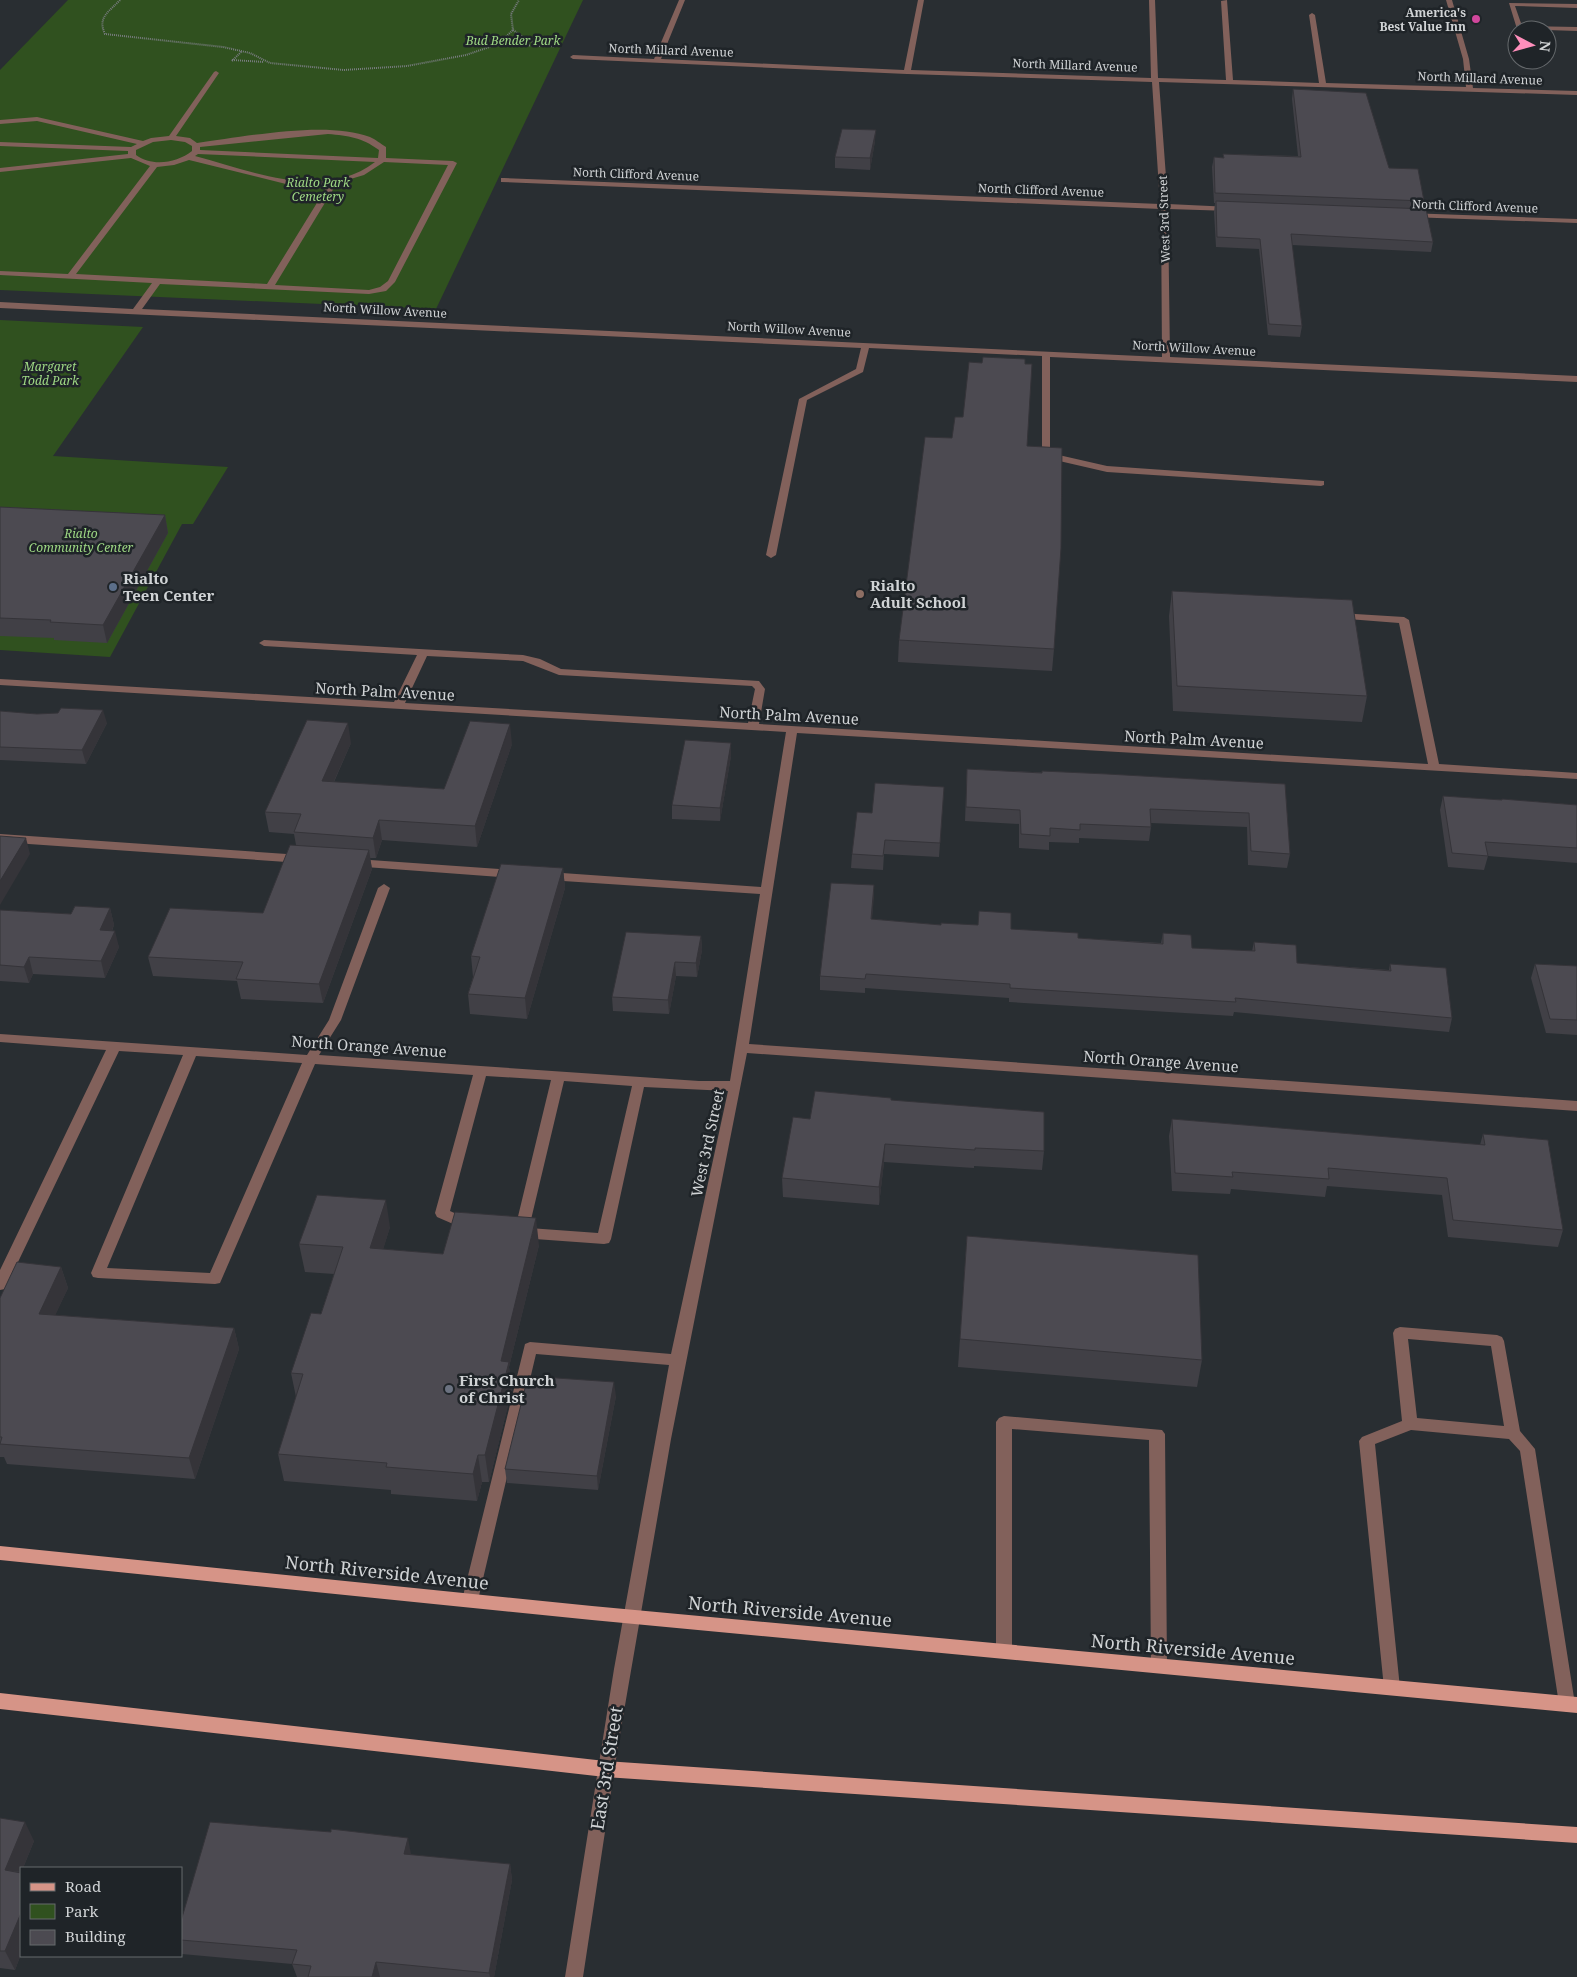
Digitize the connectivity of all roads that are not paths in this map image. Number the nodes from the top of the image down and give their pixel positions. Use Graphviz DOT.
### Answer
graph roads {
  1 [pos="682,0"];
  2 [pos="921,0"];
  3 [pos="1152,0"];
  4 [pos="1449,0"];
  5 [pos="1224,1"];
  6 [pos="1577,6"];
  7 [pos="1312,15"];
  8 [pos="1577,29"];
  9 [pos="573,57"];
  10 [pos="656,60"];
  11 [pos="907,72"];
  12 [pos="216,73"];
  13 [pos="1155,78"];
  14 [pos="1230,81"];
  15 [pos="1323,84"];
  16 [pos="1470,89"];
  17 [pos="1577,93"];
  18 [pos="0,122"];
  19 [pos="171,138"];
  20 [pos="143,143"];
  21 [pos="0,144"];
  22 [pos="196,148"];
  23 [pos="132,153"];
  24 [pos="188,158"];
  25 [pos="382,160"];
  26 [pos="155,164"];
  27 [pos="0,170"];
  28 [pos="504,180"];
  29 [pos="334,182"];
  30 [pos="1165,206"];
  31 [pos="1243,209"];
  32 [pos="1400,215"];
  33 [pos="1577,221"];
  34 [pos="0,273"];
  35 [pos="70,276"];
  36 [pos="158,280"];
  37 [pos="270,286"];
  38 [pos="0,305"];
  39 [pos="136,312"];
  40 [pos="866,345"];
  41 [pos="1046,354"];
  42 [pos="1166,360"];
  43 [pos="1577,379"];
  44 [pos="1322,483"];
  45 [pos="771,556"];
  46 [pos="1326,615"];
  47 [pos="264,643"];
  48 [pos="422,653"];
  49 [pos="0,682"];
  50 [pos="398,706"];
  51 [pos="753,728"];
  52 [pos="792,730"];
  53 [pos="1434,768"];
  54 [pos="1577,776"];
  55 [pos="0,838"];
  56 [pos="316,860"];
  57 [pos="346,862"];
  58 [pos="384,888"];
  59 [pos="767,891"];
  60 [pos="0,1038"];
  61 [pos="115,1045"];
  62 [pos="742,1048"];
  63 [pos="192,1050"];
  64 [pos="311,1058"];
  65 [pos="481,1071"];
  66 [pos="558,1076"];
  67 [pos="639,1082"];
  68 [pos="736,1086"];
  69 [pos="1577,1106"];
  70 [pos="478,1230"];
  71 [pos="504,1232"];
  72 [pos="521,1233"];
  73 [pos="0,1285"];
  74 [pos="678,1360"];
  75 [pos="1410,1424"];
  76 [pos="1513,1433"];
  77 [pos="0,1553"];
  78 [pos="643,1560"];
  79 [pos="470,1600"];
  80 [pos="630,1616"];
  81 [pos="1004,1651"];
  82 [pos="1159,1666"];
  83 [pos="1392,1688"];
  84 [pos="0,1701"];
  85 [pos="1572,1705"];
  86 [pos="606,1769"];
  87 [pos="1577,1835"];
  88 [pos="574,1977"];
  1 -- 10 [label="street"];
  2 -- 11 [label="street"];
  3 -- 13 [label="street, West 3rd Street"];
  4 -- 16 [label="street"];
  5 -- 14 [label="street"];
  6 -- 8 [label="street"];
  7 -- 15 [label="street"];
  9 -- 10 [label="street, North Millard Avenue"];
  10 -- 11 [label="street, North Millard Avenue"];
  11 -- 13 [label="street, North Millard Avenue"];
  12 -- 19 [label="street"];
  13 -- 14 [label="street, North Millard Avenue"];
  13 -- 30 [label="street, West 3rd Street"];
  14 -- 15 [label="street, North Millard Avenue"];
  15 -- 16 [label="street, North Millard Avenue"];
  16 -- 17 [label="street, North Millard Avenue"];
  18 -- 20 [label="street"];
  19 -- 20 [label="street"];
  19 -- 22 [label="street"];
  20 -- 23 [label="street"];
  21 -- 23 [label="street"];
  22 -- 24 [label="street"];
  22 -- 25 [label="street"];
  22 -- 25 [label="street"];
  23 -- 26 [label="street"];
  23 -- 27 [label="street"];
  24 -- 26 [label="street"];
  24 -- 29 [label="street"];
  25 -- 29 [label="street"];
  25 -- 37 [label="street"];
  26 -- 35 [label="street"];
  28 -- 30 [label="street, North Clifford Avenue"];
  29 -- 37 [label="street"];
  30 -- 31 [label="street, North Clifford Avenue"];
  30 -- 42 [label="street, West 3rd Street"];
  32 -- 33 [label="street, North Clifford Avenue"];
  34 -- 35 [label="street"];
  35 -- 36 [label="street"];
  36 -- 37 [label="street"];
  36 -- 39 [label="street"];
  38 -- 39 [label="street, North Willow Avenue"];
  39 -- 40 [label="street, North Willow Avenue"];
  40 -- 41 [label="street, North Willow Avenue"];
  40 -- 45 [label="street"];
  41 -- 42 [label="street, North Willow Avenue"];
  41 -- 44 [label="street"];
  42 -- 43 [label="street, North Willow Avenue"];
  46 -- 53 [label="street"];
  47 -- 48 [label="street"];
  48 -- 50 [label="street"];
  48 -- 51 [label="street"];
  49 -- 50 [label="street, North Palm Avenue"];
  50 -- 51 [label="street, North Palm Avenue"];
  51 -- 52 [label="street, North Palm Avenue"];
  52 -- 53 [label="street, North Palm Avenue"];
  52 -- 59 [label="street, West 3rd Street"];
  53 -- 54 [label="street, North Palm Avenue"];
  55 -- 56 [label="street"];
  57 -- 59 [label="street"];
  58 -- 64 [label="street"];
  59 -- 62 [label="street, West 3rd Street"];
  60 -- 61 [label="street, North Orange Avenue"];
  61 -- 63 [label="street, North Orange Avenue"];
  61 -- 73 [label="street"];
  62 -- 68 [label="street, West 3rd Street"];
  62 -- 69 [label="street, North Orange Avenue"];
  63 -- 64 [label="street, North Orange Avenue"];
  63 -- 64 [label="street"];
  64 -- 65 [label="street, North Orange Avenue"];
  65 -- 66 [label="street, North Orange Avenue"];
  65 -- 70 [label="street"];
  66 -- 67 [label="street, North Orange Avenue"];
  66 -- 72 [label="street"];
  67 -- 68 [label="street, North Orange Avenue"];
  67 -- 72 [label="street"];
  68 -- 74 [label="street, West 3rd Street"];
  71 -- 72 [label="street"];
  74 -- 78 [label="street, West 3rd Street"];
  74 -- 79 [label="street"];
  75 -- 76 [label="street"];
  75 -- 76 [label="street"];
  75 -- 83 [label="street"];
  76 -- 85 [label="street"];
  77 -- 79 [label="main road, North Riverside Avenue"];
  78 -- 80 [label="street, East 3rd Street"];
  79 -- 80 [label="main road, North Riverside Avenue"];
  80 -- 81 [label="main road, North Riverside Avenue"];
  80 -- 86 [label="street, East 3rd Street"];
  81 -- 82 [label="main road, North Riverside Avenue"];
  81 -- 82 [label="street"];
  82 -- 83 [label="main road, North Riverside Avenue"];
  83 -- 85 [label="main road, North Riverside Avenue"];
  84 -- 86 [label="main road"];
  86 -- 87 [label="main road"];
  86 -- 88 [label="street, East 3rd Street"];
}
